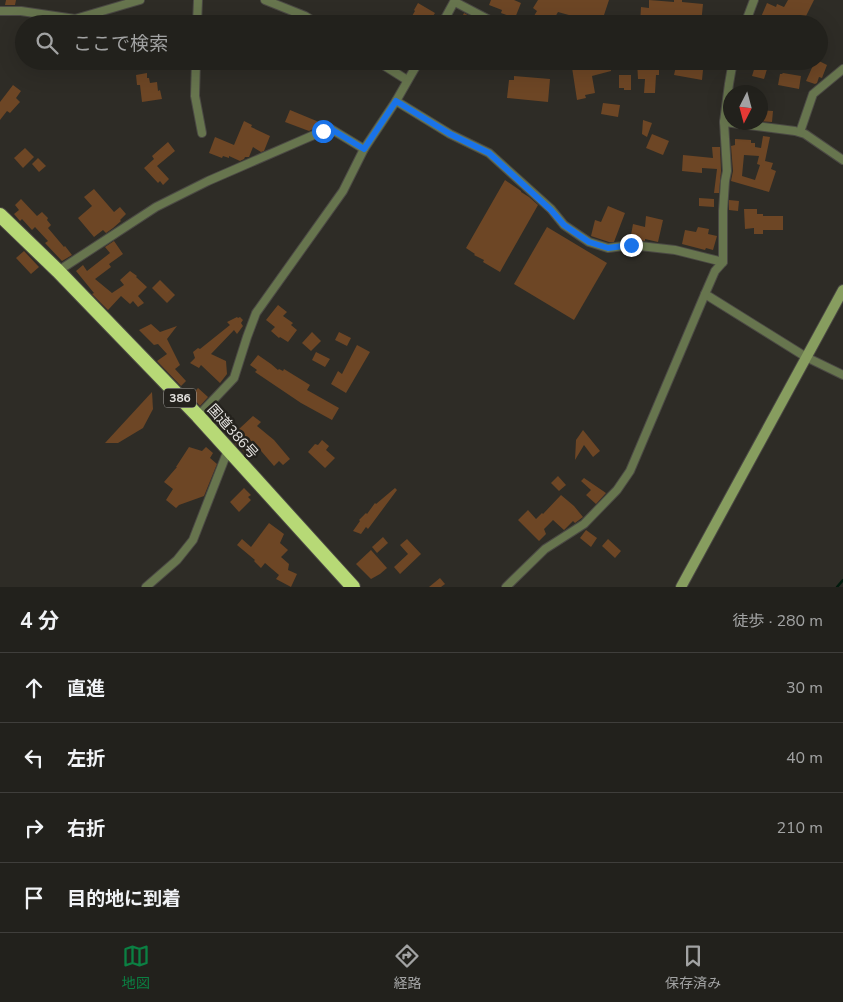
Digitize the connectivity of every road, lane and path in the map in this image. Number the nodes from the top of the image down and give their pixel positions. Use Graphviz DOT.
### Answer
graph roads {
  1 [pos="140,0"];
  2 [pos="198,0"];
  3 [pos="265,0"];
  4 [pos="754,0"];
  5 [pos="455,1"];
  6 [pos="0,10"];
  7 [pos="48,15"];
  8 [pos="89,15"];
  9 [pos="197,15"];
  10 [pos="302,15"];
  11 [pos="447,15"];
  12 [pos="480,15"];
  13 [pos="748,15"];
  14 [pos="843,69"];
  15 [pos="196,70"];
  16 [pos="391,70"];
  17 [pos="413,70"];
  18 [pos="731,70"];
  19 [pos="407,80"];
  20 [pos="729,85"];
  21 [pos="396,101"];
  22 [pos="768,128"];
  23 [pos="724,130"];
  24 [pos="202,132"];
  25 [pos="800,132"];
  26 [pos="364,149"];
  27 [pos="843,160"];
  28 [pos="0,215"];
  29 [pos="723,262"];
  30 [pos="58,272"];
  31 [pos="843,290"];
  32 [pos="705,294"];
  33 [pos="806,357"];
  34 [pos="843,375"];
  35 [pos="198,416"];
  36 [pos="228,450"];
  37 [pos="146,587"];
  38 [pos="353,587"];
  39 [pos="506,587"];
  40 [pos="681,587"];
  1 -- 8 [label="street"];
  2 -- 9 [label="street"];
  3 -- 10 [label="street"];
  4 -- 13 [label="street"];
  5 -- 11 [label="street"];
  5 -- 12 [label="street"];
  6 -- 7 [label="street"];
  14 -- 25 [label="street"];
  15 -- 24 [label="street"];
  16 -- 19 [label="street"];
  17 -- 19 [label="street"];
  18 -- 20 [label="street"];
  19 -- 21 [label="street"];
  21 -- 26 [label="street"];
  21 -- 29 [label="street"];
  22 -- 25 [label="street"];
  23 -- 29 [label="street"];
  25 -- 27 [label="street"];
  26 -- 30 [label="street"];
  26 -- 35 [label="street"];
  28 -- 30 [label="highway, 国道386号 / 386"];
  29 -- 32 [label="street"];
  30 -- 35 [label="highway, 国道386号 / 386"];
  31 -- 33 [label="street"];
  32 -- 33 [label="street"];
  32 -- 39 [label="street"];
  33 -- 34 [label="street"];
  33 -- 40 [label="street"];
  35 -- 36 [label="highway, 国道386号 / 386"];
  36 -- 37 [label="street"];
  36 -- 38 [label="highway, 国道386号 / 386"];
}
